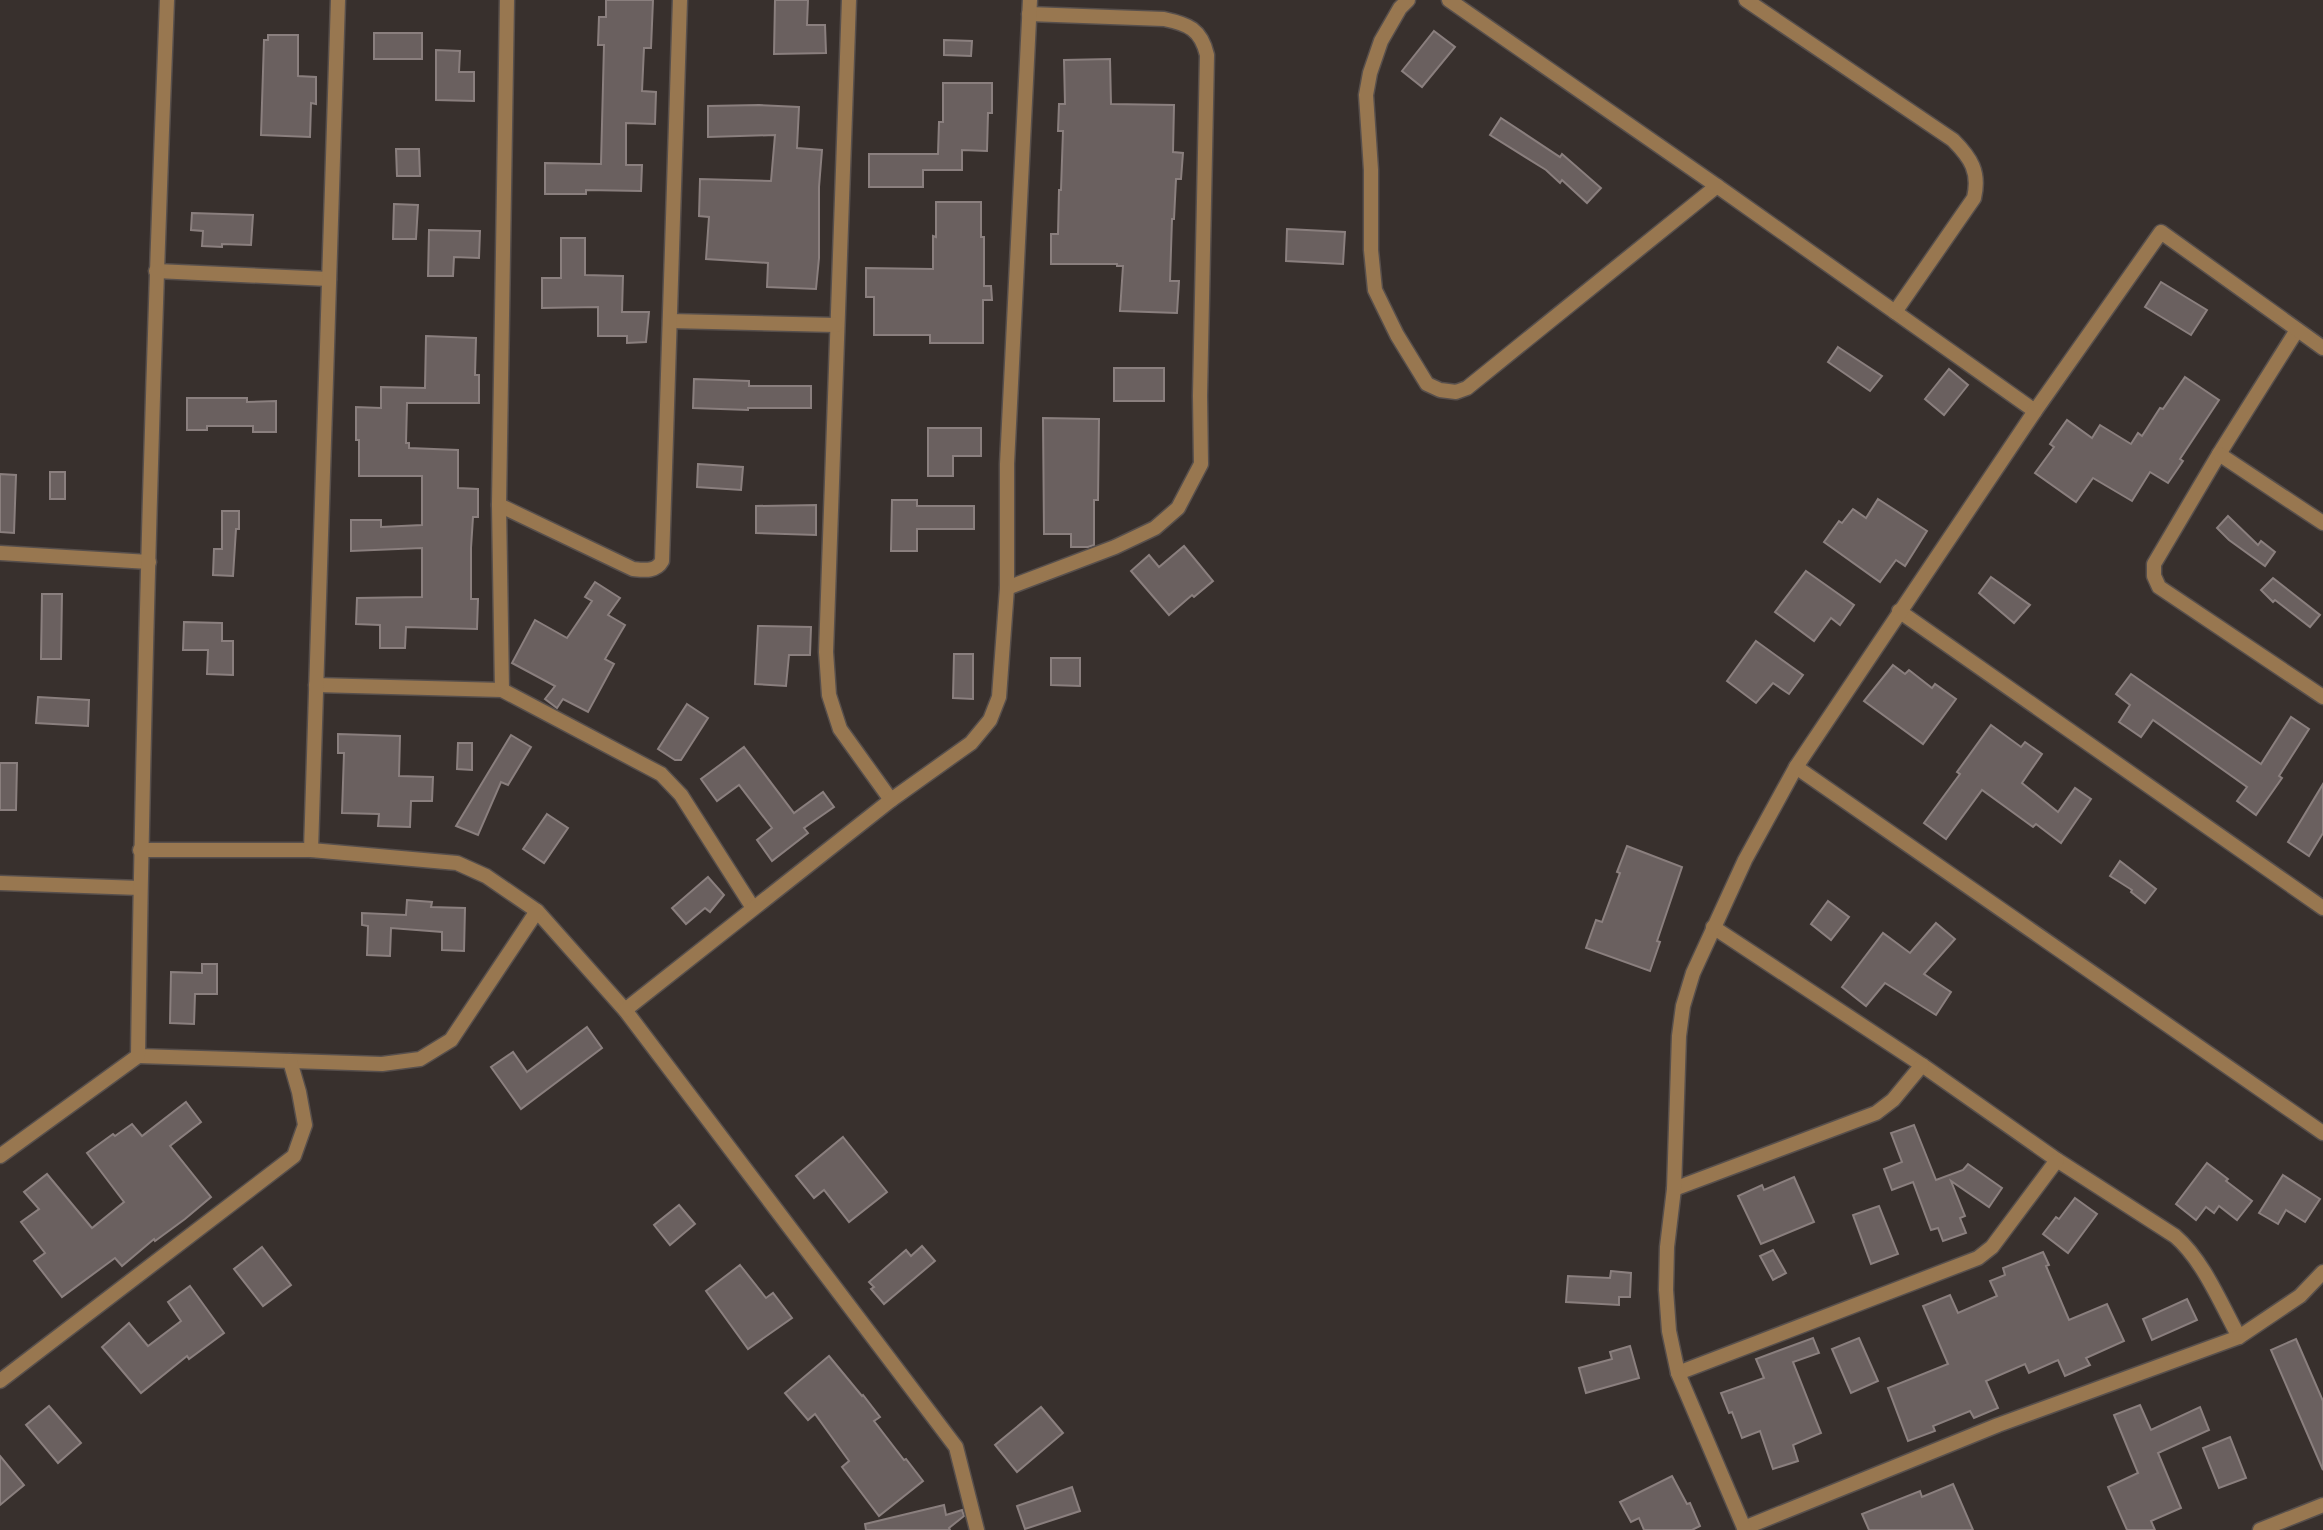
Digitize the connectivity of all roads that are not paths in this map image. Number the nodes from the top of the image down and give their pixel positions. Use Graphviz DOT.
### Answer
graph roads {
  1 [pos="167,0"];
  2 [pos="338,0"];
  3 [pos="507,0"];
  4 [pos="680,0"];
  5 [pos="849,0"];
  6 [pos="1408,0"];
  7 [pos="1449,0"];
  8 [pos="1746,0"];
  9 [pos="1030,7"];
  10 [pos="1717,186"];
  11 [pos="156,271"];
  12 [pos="329,279"];
  13 [pos="1895,312"];
  14 [pos="670,321"];
  15 [pos="836,325"];
  16 [pos="2297,330"];
  17 [pos="2323,348"];
  18 [pos="2035,411"];
  19 [pos="2219,454"];
  20 [pos="499,505"];
  21 [pos="2323,523"];
  22 [pos="0,553"];
  23 [pos="149,562"];
  24 [pos="1007,589"];
  25 [pos="1899,611"];
  26 [pos="316,685"];
  27 [pos="502,690"];
  28 [pos="2323,697"];
  29 [pos="1796,767"];
  30 [pos="891,800"];
  31 [pos="140,850"];
  32 [pos="311,850"];
  33 [pos="0,883"];
  34 [pos="140,888"];
  35 [pos="754,908"];
  36 [pos="2323,908"];
  37 [pos="537,911"];
  38 [pos="1713,927"];
  39 [pos="625,1010"];
  40 [pos="138,1056"];
  41 [pos="290,1061"];
  42 [pos="1922,1065"];
  43 [pos="2323,1133"];
  44 [pos="0,1156"];
  45 [pos="2057,1160"];
  46 [pos="1674,1189"];
  47 [pos="2323,1272"];
  48 [pos="2239,1337"];
  49 [pos="1678,1373"];
  50 [pos="0,1381"];
  51 [pos="2323,1505"];
  52 [pos="1744,1529"];
  53 [pos="977,1530"];
  54 [pos="2260,1530"];
  1 -- 11 [label="street"];
  2 -- 12 [label="street"];
  3 -- 20 [label="street"];
  4 -- 14 [label="street"];
  5 -- 15 [label="street"];
  6 -- 10 [label="street"];
  7 -- 10 [label="street"];
  8 -- 13 [label="street"];
  9 -- 24 [label="street"];
  9 -- 24 [label="street"];
  10 -- 13 [label="street"];
  11 -- 12 [label="street"];
  11 -- 23 [label="street"];
  12 -- 26 [label="street"];
  13 -- 18 [label="street"];
  14 -- 15 [label="street"];
  14 -- 20 [label="street"];
  15 -- 30 [label="street"];
  16 -- 17 [label="street"];
  16 -- 18 [label="street"];
  16 -- 19 [label="street"];
  18 -- 25 [label="street"];
  19 -- 21 [label="street"];
  19 -- 28 [label="street"];
  20 -- 27 [label="street"];
  22 -- 23 [label="street"];
  23 -- 31 [label="street"];
  24 -- 30 [label="street"];
  25 -- 29 [label="street"];
  25 -- 36 [label="street"];
  26 -- 27 [label="street"];
  26 -- 32 [label="street"];
  27 -- 35 [label="street"];
  29 -- 38 [label="street"];
  29 -- 43 [label="street"];
  30 -- 35 [label="street"];
  31 -- 32 [label="street"];
  31 -- 34 [label="street"];
  32 -- 37 [label="street"];
  33 -- 34 [label="street"];
  34 -- 40 [label="street"];
  35 -- 39 [label="street"];
  37 -- 39 [label="street"];
  37 -- 41 [label="street"];
  38 -- 42 [label="street"];
  38 -- 46 [label="street"];
  39 -- 53 [label="street"];
  40 -- 41 [label="street"];
  40 -- 44 [label="street"];
  41 -- 50 [label="street"];
  42 -- 45 [label="street"];
  42 -- 46 [label="street"];
  45 -- 48 [label="street"];
  45 -- 49 [label="street"];
  46 -- 49 [label="street"];
  47 -- 48 [label="street"];
  48 -- 52 [label="street"];
  49 -- 52 [label="street"];
  51 -- 54 [label="street"];
}
